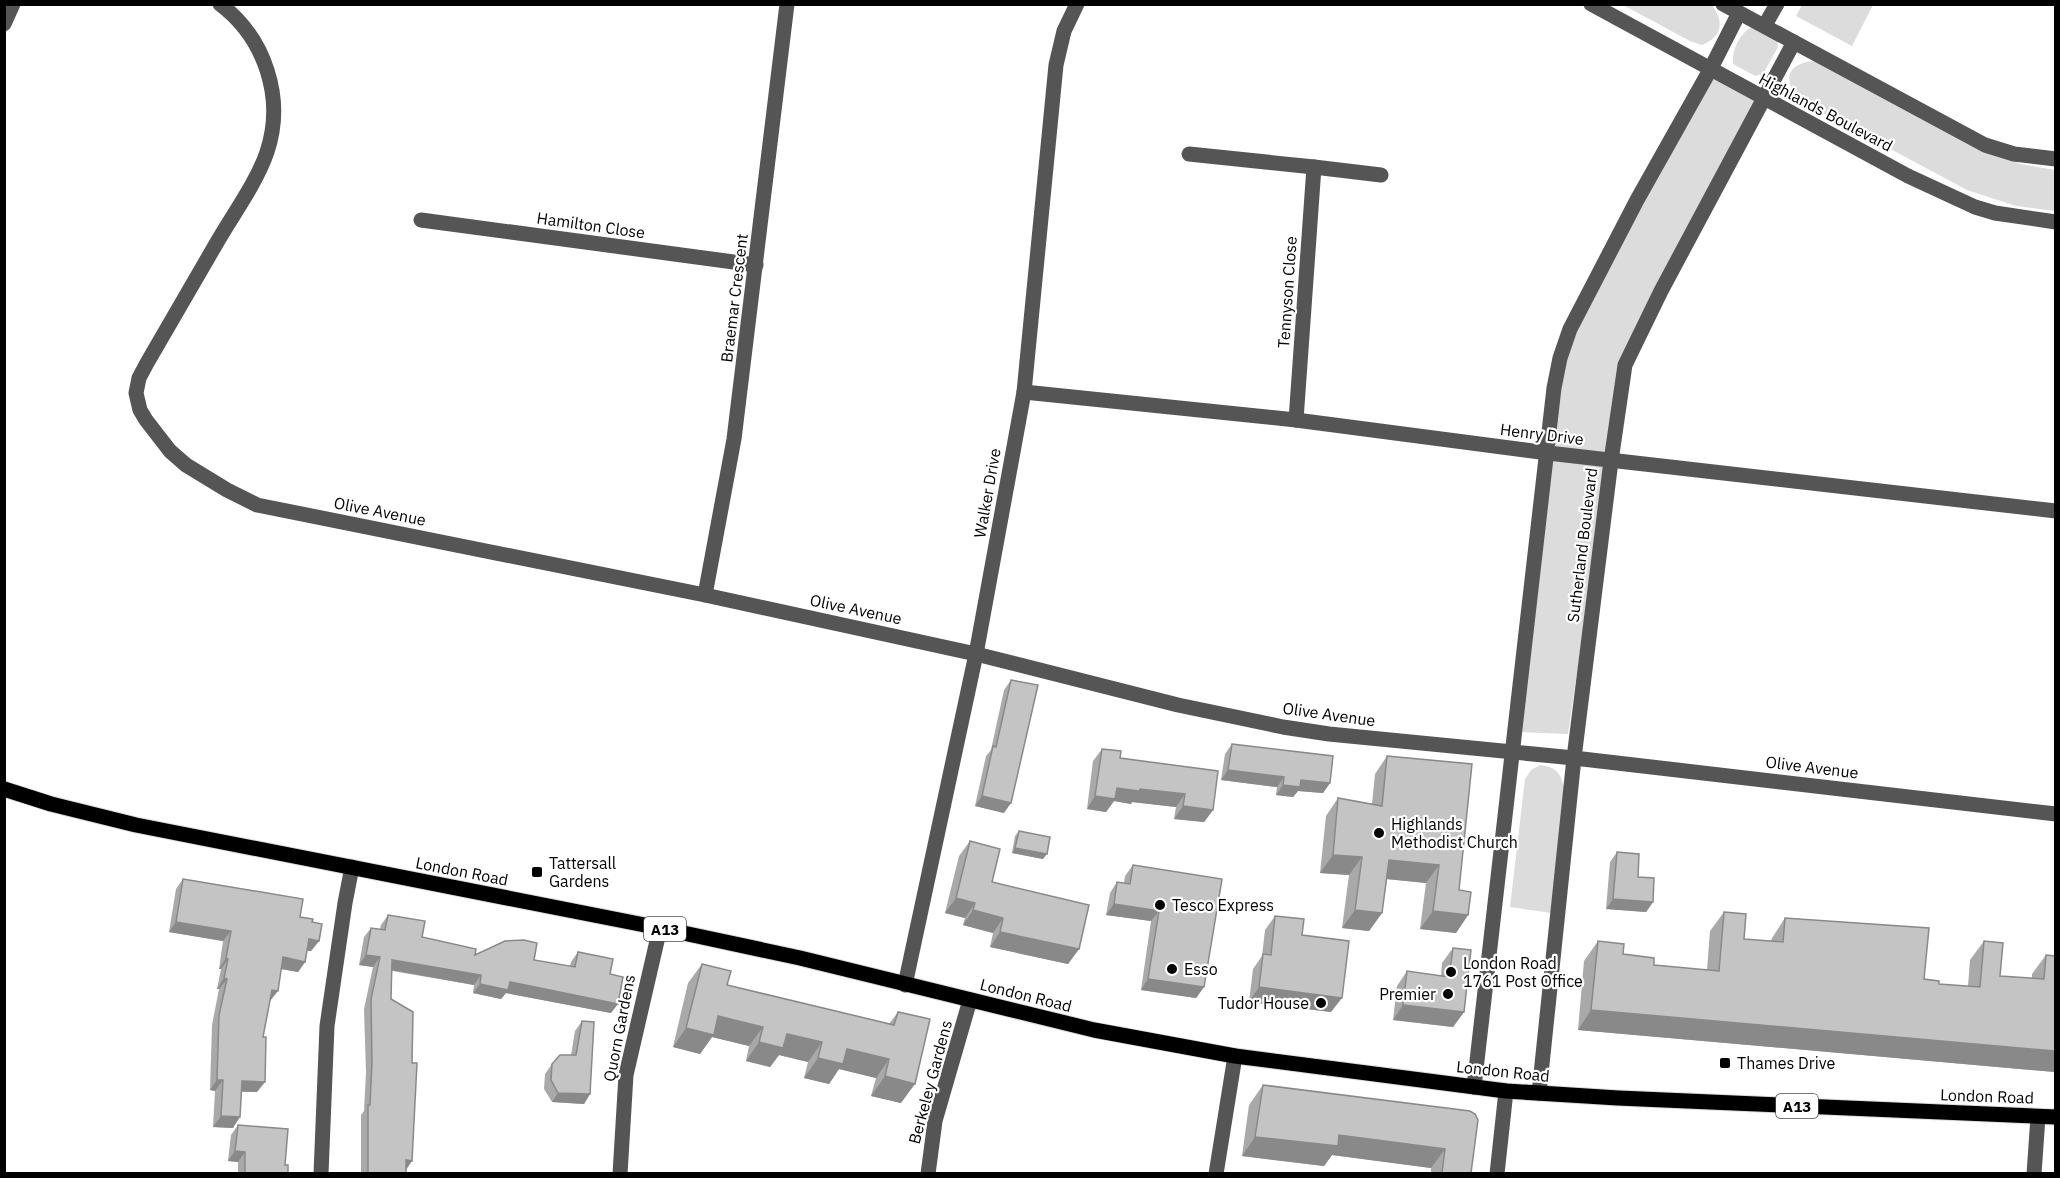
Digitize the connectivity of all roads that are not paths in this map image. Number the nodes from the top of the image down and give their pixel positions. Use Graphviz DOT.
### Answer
graph roads {
  1 [pos="13,4"];
  2 [pos="220,4"];
  3 [pos="787,4"];
  4 [pos="1077,4"];
  5 [pos="1591,4"];
  6 [pos="1723,4"];
  7 [pos="1777,4"];
  8 [pos="1739,13"];
  9 [pos="4,24"];
  10 [pos="1765,25"];
  11 [pos="1794,42"];
  12 [pos="1710,70"];
  13 [pos="1764,99"];
  14 [pos="1189,154"];
  15 [pos="2055,159"];
  16 [pos="1314,167"];
  17 [pos="1381,175"];
  18 [pos="420,220"];
  19 [pos="2055,222"];
  20 [pos="756,265"];
  21 [pos="1024,392"];
  22 [pos="1296,420"];
  23 [pos="1548,453"];
  24 [pos="1611,461"];
  25 [pos="2055,512"];
  26 [pos="705,595"];
  27 [pos="976,654"];
  28 [pos="1512,753"];
  29 [pos="1574,758"];
  30 [pos="4,789"];
  31 [pos="2055,814"];
  32 [pos="352,867"];
  33 [pos="660,927"];
  34 [pos="905,985"];
  35 [pos="970,1000"];
  36 [pos="1234,1056"];
  37 [pos="1474,1087"];
  38 [pos="1506,1091"];
  39 [pos="1539,1093"];
  40 [pos="2038,1117"];
  41 [pos="2055,1117"];
  42 [pos="321,1173"];
  43 [pos="620,1173"];
  44 [pos="928,1173"];
  45 [pos="1216,1173"];
  46 [pos="1497,1173"];
  47 [pos="2034,1173"];
  1 -- 9 [label="street"];
  2 -- 26 [label="street, Olive Avenue"];
  3 -- 20 [label="street, Braemar Crescent"];
  4 -- 21 [label="street, Walker Drive"];
  5 -- 12 [label="street, Highlands Boulevard"];
  6 -- 8 [label="street"];
  7 -- 10 [label="street"];
  8 -- 10 [label="street"];
  8 -- 12 [label="street"];
  10 -- 11 [label="street"];
  11 -- 13 [label="street, Sutherland Boulevard"];
  11 -- 15 [label="street"];
  12 -- 13 [label="street, Highlands Boulevard"];
  12 -- 23 [label="street"];
  13 -- 19 [label="street, Highlands Boulevard"];
  13 -- 24 [label="street, Sutherland Boulevard"];
  14 -- 16 [label="street"];
  16 -- 17 [label="street"];
  16 -- 22 [label="street, Tennyson Close"];
  18 -- 20 [label="street, Hamilton Close"];
  20 -- 26 [label="street, Braemar Crescent"];
  21 -- 22 [label="street, Henry Drive"];
  21 -- 27 [label="street, Walker Drive"];
  22 -- 23 [label="street, Henry Drive"];
  23 -- 24 [label="street, Henry Drive"];
  23 -- 28 [label="street"];
  24 -- 25 [label="street, Henry Drive"];
  24 -- 29 [label="street, Sutherland Boulevard"];
  26 -- 27 [label="street, Olive Avenue"];
  27 -- 28 [label="street, Olive Avenue"];
  27 -- 34 [label="street, Walker Drive"];
  28 -- 29 [label="street, Olive Avenue"];
  28 -- 37 [label="street"];
  29 -- 31 [label="street, Olive Avenue"];
  29 -- 39 [label="street, Sutherland Boulevard"];
  30 -- 32 [label="main road, London Road / A13"];
  32 -- 33 [label="main road, London Road / A13"];
  32 -- 42 [label="street"];
  33 -- 34 [label="main road, London Road / A13"];
  33 -- 43 [label="street, Quorn Gardens"];
  34 -- 35 [label="main road, London Road / A13"];
  35 -- 36 [label="main road, London Road / A13"];
  35 -- 44 [label="street, Berkeley Gardens"];
  36 -- 37 [label="main road, London Road / A13"];
  36 -- 45 [label="street"];
  37 -- 38 [label="main road, London Road / A13"];
  38 -- 39 [label="main road, London Road / A13"];
  38 -- 46 [label="street"];
  39 -- 40 [label="main road, London Road / A13"];
  40 -- 41 [label="main road, London Road / A13"];
  40 -- 47 [label="street"];
}
